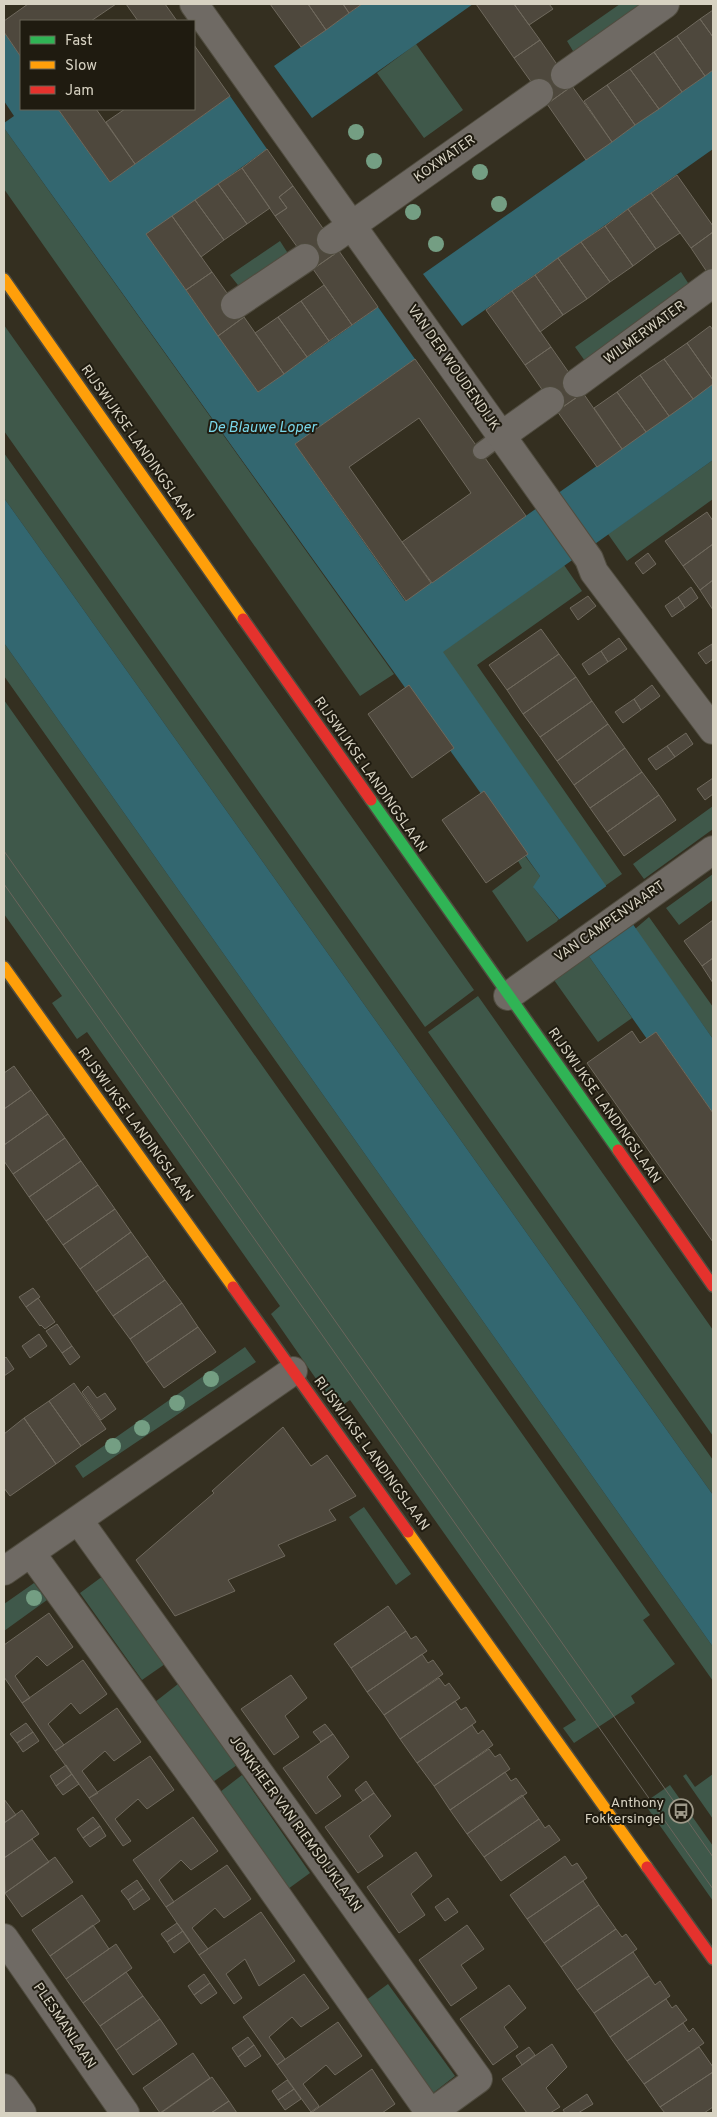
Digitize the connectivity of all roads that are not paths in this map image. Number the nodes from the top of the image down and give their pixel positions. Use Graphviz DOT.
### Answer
graph roads {
  1 [pos="665,4"];
  2 [pos="203,12"];
  3 [pos="565,75"];
  4 [pos="539,93"];
  5 [pos="341,232"];
  6 [pos="305,258"];
  7 [pos="4,279"];
  8 [pos="713,284"];
  9 [pos="235,305"];
  10 [pos="577,383"];
  11 [pos="550,401"];
  12 [pos="491,444"];
  13 [pos="713,730"];
  14 [pos="713,850"];
  15 [pos="4,967"];
  16 [pos="508,996"];
  17 [pos="713,1286"];
  18 [pos="293,1371"];
  19 [pos="79,1521"];
  20 [pos="31,1553"];
  21 [pos="4,1571"];
  22 [pos="4,1938"];
  23 [pos="713,1959"];
  24 [pos="4,2088"];
  25 [pos="22,2113"];
  26 [pos="125,2113"];
  27 [pos="430,2113"];
  1 -- 3 [label="street"];
  2 -- 5 [label="street, VAN DER WOUDENDIJK"];
  4 -- 5 [label="street, KOXWATER"];
  5 -- 12 [label="street, VAN DER WOUDENDIJK"];
  6 -- 9 [label="street"];
  7 -- 16 [label="street, RIJSWIJKSE LANDINGSLAAN"];
  8 -- 10 [label="street, WILMERWATER"];
  11 -- 12 [label="street"];
  12 -- 13 [label="street, VAN DER WOUDENDIJK"];
  14 -- 16 [label="street, VAN CAMPENVAART"];
  15 -- 18 [label="street, RIJSWIJKSE LANDINGSLAAN"];
  16 -- 17 [label="street, RIJSWIJKSE LANDINGSLAAN"];
  18 -- 19 [label="street"];
  18 -- 23 [label="street, RIJSWIJKSE LANDINGSLAAN"];
  19 -- 20 [label="street"];
  19 -- 27 [label="street, JONKHEER VAN RIEMSDIJKLAAN"];
  20 -- 21 [label="street"];
  20 -- 27 [label="street, JONKHEER VAN RIEMSDIJKLAAN"];
  22 -- 26 [label="street, PLESMANLAAN"];
  24 -- 25 [label="street"];
}
